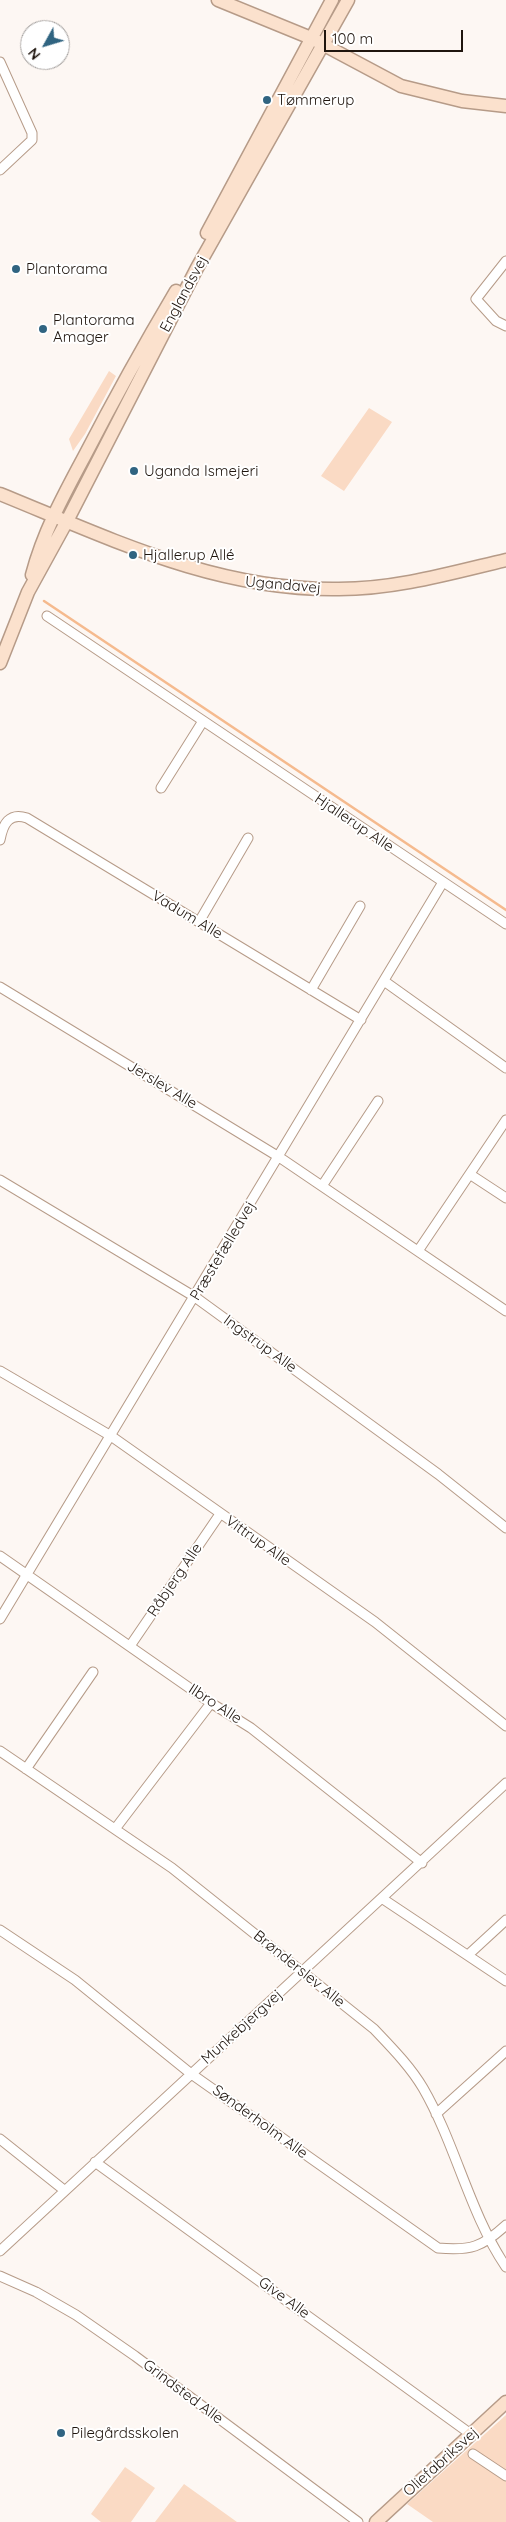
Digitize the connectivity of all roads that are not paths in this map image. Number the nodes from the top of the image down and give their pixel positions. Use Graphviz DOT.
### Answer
graph roads {
  1 [pos="218,0"];
  2 [pos="332,0"];
  3 [pos="348,0"];
  4 [pos="311,38"];
  5 [pos="323,45"];
  6 [pos="0,62"];
  7 [pos="506,106"];
  8 [pos="0,170"];
  9 [pos="506,261"];
  10 [pos="506,326"];
  11 [pos="0,494"];
  12 [pos="52,516"];
  13 [pos="68,521"];
  14 [pos="506,560"];
  15 [pos="28,592"];
  16 [pos="47,616"];
  17 [pos="0,663"];
  18 [pos="203,721"];
  19 [pos="161,788"];
  20 [pos="248,838"];
  21 [pos="0,840"];
  22 [pos="443,882"];
  23 [pos="360,906"];
  24 [pos="199,922"];
  25 [pos="506,924"];
  26 [pos="384,981"];
  27 [pos="0,987"];
  28 [pos="311,990"];
  29 [pos="361,1020"];
  30 [pos="506,1068"];
  31 [pos="378,1101"];
  32 [pos="506,1120"];
  33 [pos="280,1157"];
  34 [pos="471,1175"];
  35 [pos="0,1180"];
  36 [pos="322,1186"];
  37 [pos="506,1198"];
  38 [pos="418,1251"];
  39 [pos="195,1297"];
  40 [pos="506,1311"];
  41 [pos="0,1370"];
  42 [pos="111,1436"];
  43 [pos="220,1514"];
  44 [pos="506,1528"];
  45 [pos="0,1556"];
  46 [pos="26,1574"];
  47 [pos="0,1618"];
  48 [pos="130,1646"];
  49 [pos="93,1672"];
  50 [pos="211,1703"];
  51 [pos="506,1726"];
  52 [pos="0,1751"];
  53 [pos="26,1769"];
  54 [pos="506,1784"];
  55 [pos="115,1828"];
  56 [pos="422,1863"];
  57 [pos="383,1899"];
  58 [pos="506,1920"];
  59 [pos="0,1930"];
  60 [pos="468,1955"];
  61 [pos="303,1973"];
  62 [pos="506,1982"];
  63 [pos="506,2051"];
  64 [pos="190,2073"];
  65 [pos="436,2114"];
  66 [pos="0,2139"];
  67 [pos="95,2162"];
  68 [pos="64,2190"];
  69 [pos="506,2225"];
  70 [pos="488,2241"];
  71 [pos="0,2251"];
  72 [pos="506,2267"];
  73 [pos="0,2276"];
  74 [pos="506,2402"];
  75 [pos="472,2434"];
  76 [pos="473,2454"];
  77 [pos="506,2476"];
  78 [pos="358,2522"];
  79 [pos="376,2522"];
  1 -- 4 [label="main road"];
  2 -- 4 [label="main road, Englandsvej"];
  3 -- 5 [label="main road, Englandsvej"];
  4 -- 5 [label="main road"];
  4 -- 12 [label="main road, Englandsvej"];
  5 -- 7 [label="main road"];
  5 -- 13 [label="main road, Englandsvej"];
  6 -- 8 [label="street"];
  9 -- 10 [label="street"];
  11 -- 12 [label="main road, Ugandavej"];
  12 -- 13 [label="main road, Ugandavej"];
  12 -- 15 [label="main road, Englandsvej"];
  13 -- 14 [label="main road, Ugandavej"];
  13 -- 15 [label="main road, Englandsvej"];
  15 -- 17 [label="main road, Englandsvej"];
  16 -- 18 [label="street, Hjallerup Alle"];
  18 -- 19 [label="street"];
  18 -- 22 [label="street, Hjallerup Alle"];
  20 -- 24 [label="street"];
  21 -- 24 [label="street, Vadum Alle"];
  22 -- 25 [label="street, Hjallerup Alle"];
  22 -- 26 [label="street, Præstefælledvej"];
  23 -- 28 [label="street"];
  24 -- 28 [label="street, Vadum Alle"];
  26 -- 29 [label="street, Præstefælledvej"];
  26 -- 30 [label="street"];
  27 -- 33 [label="street, Jerslev Alle"];
  28 -- 29 [label="street, Vadum Alle"];
  29 -- 33 [label="street, Præstefælledvej"];
  31 -- 36 [label="street"];
  32 -- 34 [label="street"];
  33 -- 36 [label="street, Jerslev Alle"];
  33 -- 39 [label="street, Præstefælledvej"];
  34 -- 37 [label="street"];
  34 -- 38 [label="street"];
  35 -- 39 [label="street, Ingstrup Alle"];
  36 -- 38 [label="street, Jerslev Alle"];
  38 -- 40 [label="street, Jerslev Alle"];
  39 -- 42 [label="street, Præstefælledvej"];
  39 -- 44 [label="street, Ingstrup Alle"];
  41 -- 42 [label="street, Vittrup Alle"];
  42 -- 43 [label="street, Vittrup Alle"];
  42 -- 46 [label="street, Præstefælledvej"];
  43 -- 48 [label="street, Råbjerg Alle"];
  43 -- 51 [label="street, Vittrup Alle"];
  45 -- 46 [label="street, Ilbro Alle"];
  46 -- 47 [label="street, Præstefælledvej"];
  46 -- 48 [label="street, Ilbro Alle"];
  48 -- 50 [label="street, Ilbro Alle"];
  49 -- 53 [label="street"];
  50 -- 55 [label="street"];
  50 -- 56 [label="street, Ilbro Alle"];
  52 -- 53 [label="street, Brønderslev Alle"];
  53 -- 55 [label="street, Brønderslev Alle"];
  54 -- 56 [label="street, Munkebjergvej"];
  55 -- 61 [label="street, Brønderslev Alle"];
  56 -- 57 [label="street, Munkebjergvej"];
  57 -- 60 [label="street"];
  57 -- 61 [label="street, Munkebjergvej"];
  58 -- 60 [label="street"];
  59 -- 64 [label="street, Sønderholm Alle"];
  60 -- 62 [label="street"];
  61 -- 64 [label="street, Munkebjergvej"];
  61 -- 65 [label="street, Brønderslev Alle"];
  63 -- 65 [label="street"];
  64 -- 67 [label="street, Munkebjergvej"];
  64 -- 70 [label="street, Sønderholm Alle"];
  65 -- 70 [label="street, Brønderslev Alle"];
  66 -- 68 [label="street"];
  67 -- 68 [label="street, Munkebjergvej"];
  67 -- 75 [label="street, Give Alle"];
  68 -- 71 [label="street, Munkebjergvej"];
  69 -- 70 [label="street, Sønderholm Alle"];
  70 -- 72 [label="street, Brønderslev Alle"];
  73 -- 78 [label="street, Grindsted Alle"];
  74 -- 75 [label="main road, Oliefabriksvej"];
  75 -- 79 [label="main road, Oliefabriksvej"];
  76 -- 77 [label="street"];
}
